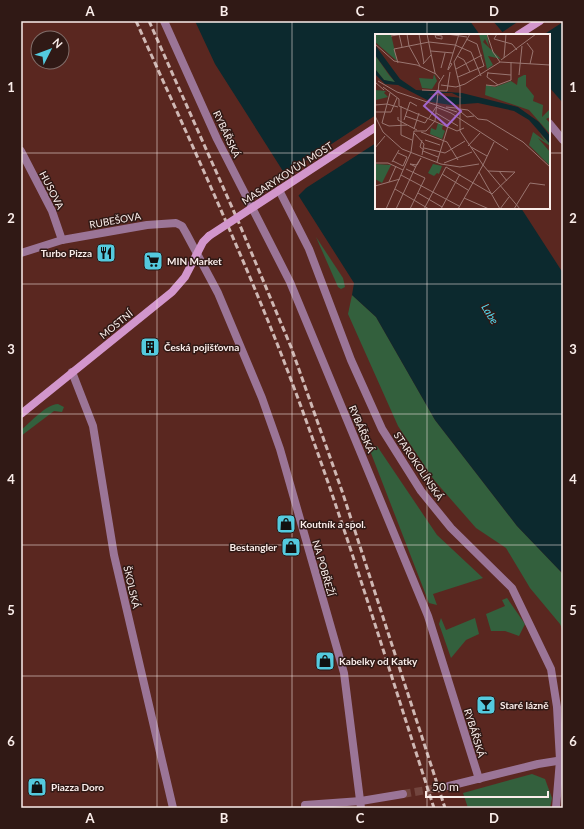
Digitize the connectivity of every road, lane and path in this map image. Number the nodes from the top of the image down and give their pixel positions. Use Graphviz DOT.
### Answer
graph roads {
  1 [pos="164,21"];
  2 [pos="540,21"];
  3 [pos="520,34"];
  4 [pos="550,125"];
  5 [pos="375,128"];
  6 [pos="563,140"];
  7 [pos="21,151"];
  8 [pos="279,190"];
  9 [pos="209,236"];
  10 [pos="62,240"];
  11 [pos="21,253"];
  12 [pos="197,254"];
  13 [pos="72,372"];
  14 [pos="21,414"];
  15 [pos="562,760"];
  16 [pos="479,780"];
  17 [pos="449,786"];
  18 [pos="403,794"];
  19 [pos="361,804"];
  20 [pos="305,806"];
  21 [pos="173,808"];
  22 [pos="556,808"];
  1 -- 16 [label="street, RYBÁŘSKÁ"];
  2 -- 3 [label="street"];
  4 -- 6 [label="street"];
  5 -- 8 [label="street, MASARYKOVŮV MOST, bridge"];
  7 -- 10 [label="street, HUSOVA"];
  8 -- 9 [label="street, MASARYKOVŮV MOST, bridge"];
  8 -- 15 [label="street, STAROKOLÍNSKÁ"];
  9 -- 12 [label="street, MOSTNÍ"];
  10 -- 11 [label="street, RUBEŠOVA"];
  10 -- 12 [label="street, RUBEŠOVA"];
  12 -- 13 [label="street, MOSTNÍ"];
  12 -- 19 [label="street, NA POBŘEŽÍ"];
  13 -- 14 [label="street, MOSTNÍ"];
  13 -- 21 [label="street, ŠKOLSKÁ"];
  15 -- 16 [label="street"];
  15 -- 22 [label="street, STAROKOLÍNSKÁ"];
  16 -- 17 [label="street"];
  18 -- 19 [label="street"];
  19 -- 20 [label="street"];
}
